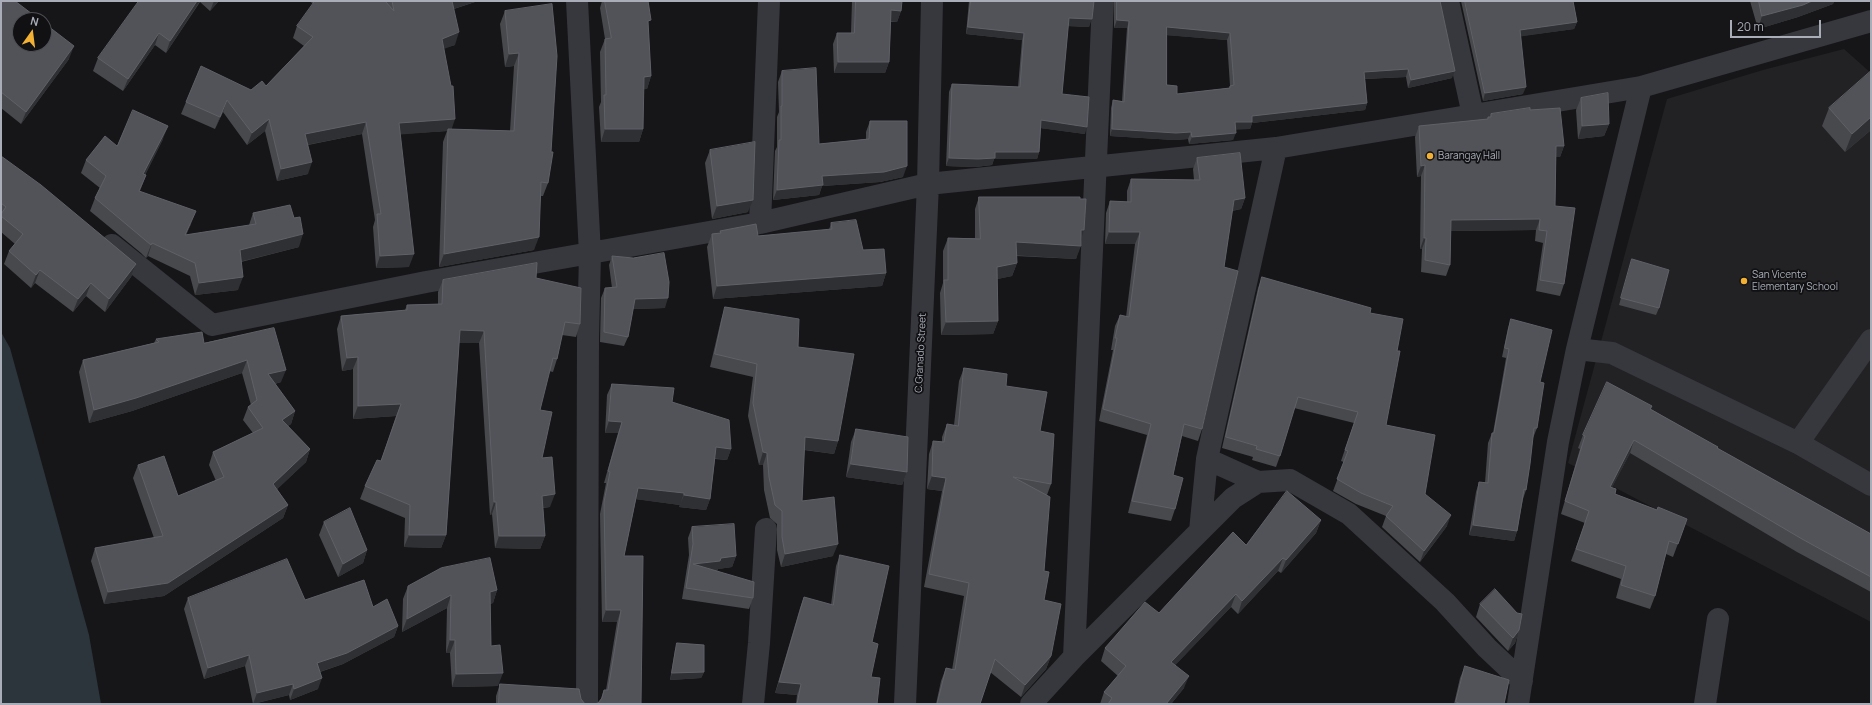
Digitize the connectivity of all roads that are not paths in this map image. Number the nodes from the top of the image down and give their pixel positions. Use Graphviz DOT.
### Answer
graph roads {
  1 [pos="577,1"];
  2 [pos="769,1"];
  3 [pos="932,1"];
  4 [pos="1103,1"];
  5 [pos="1448,1"];
  6 [pos="1871,21"];
  7 [pos="1641,87"];
  8 [pos="1473,115"];
  9 [pos="1276,148"];
  10 [pos="1097,166"];
  11 [pos="928,184"];
  12 [pos="760,223"];
  13 [pos="98,233"];
  14 [pos="590,254"];
  15 [pos="1871,340"];
  16 [pos="1577,349"];
  17 [pos="1798,443"];
  18 [pos="1207,459"];
  19 [pos="1258,482"];
  20 [pos="1871,485"];
  21 [pos="766,529"];
  22 [pos="1200,531"];
  23 [pos="1718,620"];
  24 [pos="1074,657"];
  25 [pos="1522,681"];
  26 [pos="587,704"];
  27 [pos="752,704"];
  28 [pos="905,704"];
  29 [pos="1032,704"];
  30 [pos="1518,704"];
  31 [pos="1705,704"];
  1 -- 14 [label="street"];
  2 -- 12 [label="street"];
  3 -- 11 [label="street, C.Granado Street"];
  4 -- 10 [label="street"];
  5 -- 8 [label="street"];
  6 -- 7 [label="street"];
  7 -- 8 [label="street"];
  7 -- 16 [label="street"];
  8 -- 9 [label="street"];
  9 -- 10 [label="street"];
  9 -- 18 [label="street"];
  10 -- 11 [label="street"];
  10 -- 24 [label="street"];
  11 -- 12 [label="street"];
  11 -- 28 [label="street, C.Granado Street"];
  12 -- 14 [label="street"];
  13 -- 14 [label="street"];
  14 -- 26 [label="street"];
  15 -- 17 [label="street"];
  16 -- 17 [label="street"];
  16 -- 25 [label="street"];
  17 -- 20 [label="street"];
  18 -- 19 [label="street"];
  18 -- 22 [label="street"];
  19 -- 22 [label="street"];
  19 -- 25 [label="street"];
  21 -- 27 [label="street"];
  22 -- 24 [label="street"];
  23 -- 31 [label="street"];
  24 -- 29 [label="street"];
  25 -- 30 [label="street"];
}
